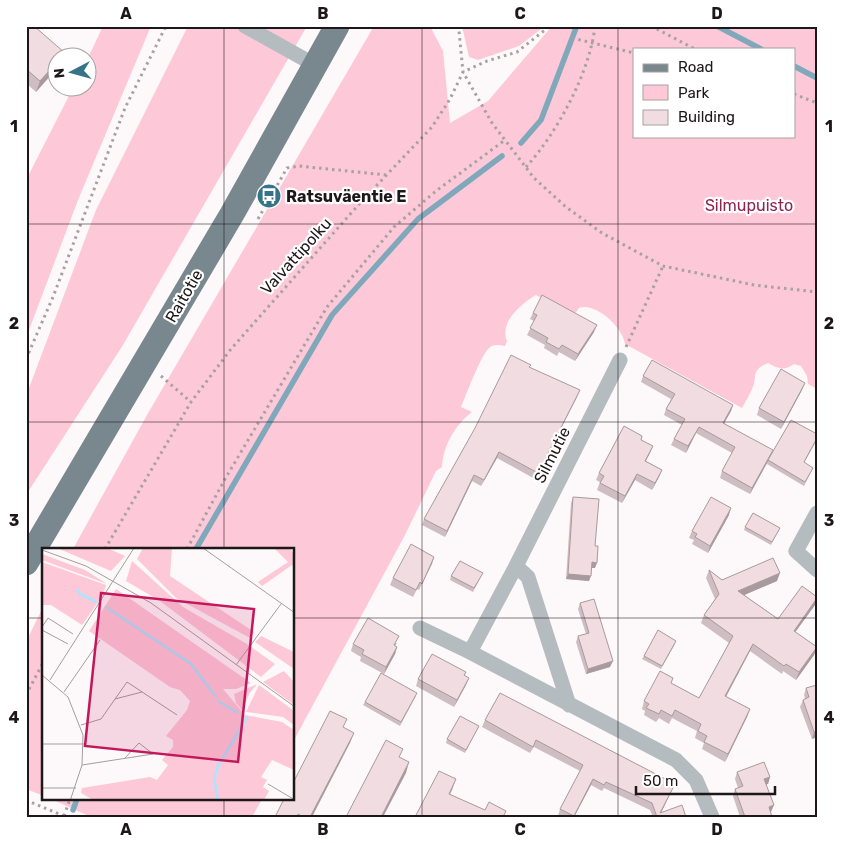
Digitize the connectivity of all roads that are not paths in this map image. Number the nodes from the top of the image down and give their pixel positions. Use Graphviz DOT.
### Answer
graph roads {
  1 [pos="245,26"];
  2 [pos="337,26"];
  3 [pos="315,65"];
  4 [pos="620,360"];
  5 [pos="817,513"];
  6 [pos="26,563"];
  7 [pos="516,566"];
  8 [pos="817,570"];
  9 [pos="420,628"];
  10 [pos="470,652"];
  11 [pos="569,705"];
  12 [pos="712,817"];
  1 -- 3 [label="street"];
  2 -- 3 [label="main road, Raitotie"];
  3 -- 6 [label="main road, Raitotie"];
  4 -- 7 [label="street, Silmutie"];
  5 -- 8 [label="street"];
  7 -- 10 [label="street, Silmutie"];
  7 -- 11 [label="street"];
  9 -- 10 [label="street"];
  10 -- 11 [label="street"];
  11 -- 12 [label="street"];
}
